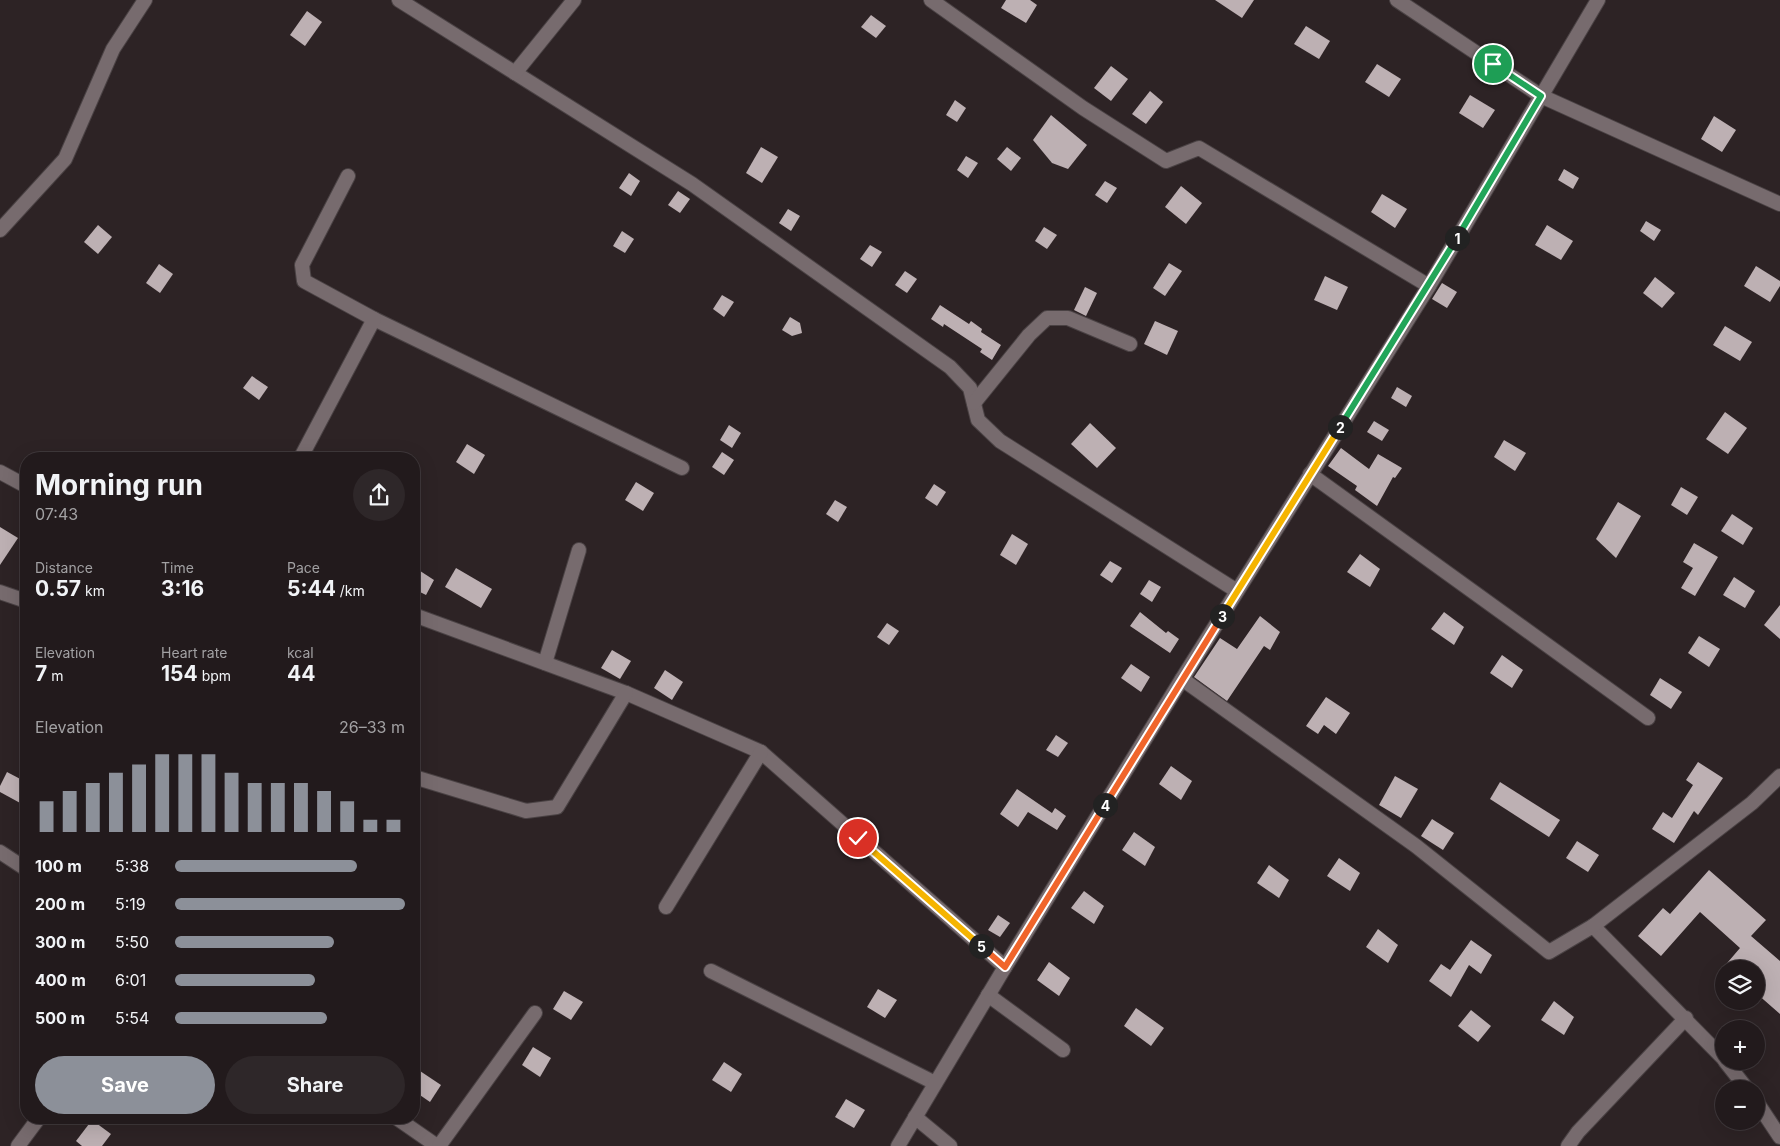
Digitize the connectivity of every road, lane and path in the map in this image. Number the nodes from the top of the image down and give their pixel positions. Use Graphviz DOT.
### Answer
graph roads {
  1 [pos="145,0"];
  2 [pos="399,0"];
  3 [pos="574,0"];
  4 [pos="931,0"];
  5 [pos="1397,0"];
  6 [pos="1598,0"];
  7 [pos="515,73"];
  8 [pos="1541,96"];
  9 [pos="348,176"];
  10 [pos="1780,204"];
  11 [pos="0,230"];
  12 [pos="1429,286"];
  13 [pos="374,319"];
  14 [pos="1130,344"];
  15 [pos="974,403"];
  16 [pos="304,452"];
  17 [pos="682,468"];
  18 [pos="0,472"];
  19 [pos="1310,474"];
  20 [pos="20,483"];
  21 [pos="580,550"];
  22 [pos="1237,591"];
  23 [pos="0,592"];
  24 [pos="20,599"];
  25 [pos="420,617"];
  26 [pos="545,663"];
  27 [pos="1182,679"];
  28 [pos="626,693"];
  29 [pos="1648,718"];
  30 [pos="761,752"];
  31 [pos="1780,776"];
  32 [pos="420,779"];
  33 [pos="0,852"];
  34 [pos="20,865"];
  35 [pos="666,907"];
  36 [pos="1593,926"];
  37 [pos="1005,967"];
  38 [pos="710,971"];
  39 [pos="988,995"];
  40 [pos="535,1012"];
  41 [pos="1686,1018"];
  42 [pos="1063,1050"];
  43 [pos="1715,1050"];
  44 [pos="1732,1070"];
  45 [pos="1740,1080"];
  46 [pos="936,1083"];
  47 [pos="1765,1114"];
  48 [pos="915,1117"];
  49 [pos="35,1124"];
  50 [pos="405,1124"];
  51 [pos="1780,1137"];
  52 [pos="25,1143"];
  53 [pos="438,1146"];
  54 [pos="898,1146"];
  55 [pos="950,1146"];
  56 [pos="1568,1146"];
  1 -- 11 [label="street"];
  2 -- 7 [label="street"];
  3 -- 7 [label="street"];
  4 -- 12 [label="street"];
  5 -- 8 [label="street"];
  6 -- 8 [label="street"];
  7 -- 15 [label="street"];
  8 -- 10 [label="street"];
  8 -- 12 [label="street"];
  9 -- 13 [label="street"];
  12 -- 19 [label="street"];
  13 -- 16 [label="street"];
  13 -- 17 [label="street"];
  14 -- 15 [label="street"];
  15 -- 22 [label="street"];
  18 -- 20 [label="street"];
  19 -- 22 [label="street"];
  19 -- 29 [label="street"];
  21 -- 26 [label="street"];
  22 -- 27 [label="street"];
  23 -- 24 [label="street"];
  25 -- 26 [label="street"];
  26 -- 28 [label="street"];
  27 -- 36 [label="street"];
  27 -- 37 [label="street"];
  28 -- 30 [label="street"];
  28 -- 32 [label="street"];
  30 -- 35 [label="street"];
  30 -- 37 [label="street"];
  31 -- 36 [label="street"];
  33 -- 34 [label="street"];
  36 -- 41 [label="street"];
  37 -- 39 [label="street"];
  38 -- 46 [label="street"];
  39 -- 42 [label="street"];
  39 -- 46 [label="street"];
  40 -- 53 [label="street"];
  41 -- 43 [label="street"];
  41 -- 56 [label="street"];
  44 -- 45 [label="street"];
  46 -- 48 [label="street"];
  47 -- 51 [label="street"];
  48 -- 54 [label="street"];
  48 -- 55 [label="street"];
  49 -- 52 [label="street"];
  50 -- 53 [label="street"];
}
